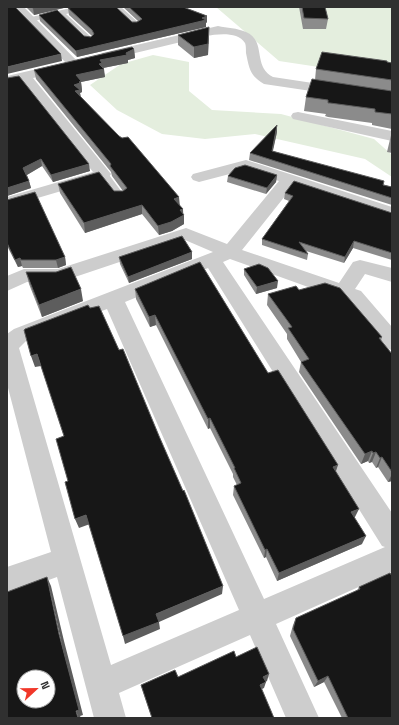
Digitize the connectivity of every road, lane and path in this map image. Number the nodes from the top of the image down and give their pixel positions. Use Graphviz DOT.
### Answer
graph roads {
  1 [pos="18,7"];
  2 [pos="85,7"];
  3 [pos="116,7"];
  4 [pos="60,13"];
  5 [pos="30,20"];
  6 [pos="136,21"];
  7 [pos="89,40"];
  8 [pos="74,64"];
  9 [pos="24,76"];
  10 [pos="7,80"];
  11 [pos="392,100"];
  12 [pos="298,116"];
  13 [pos="392,136"];
  14 [pos="103,174"];
  15 [pos="200,177"];
  16 [pos="289,180"];
  17 [pos="120,197"];
  18 [pos="7,202"];
  19 [pos="392,213"];
  20 [pos="221,255"];
  21 [pos="392,275"];
  22 [pos="7,284"];
  23 [pos="343,292"];
  24 [pos="113,299"];
  25 [pos="392,342"];
  26 [pos="392,537"];
  27 [pos="392,558"];
  28 [pos="66,560"];
  29 [pos="7,581"];
  30 [pos="258,616"];
  31 [pos="101,685"];
  32 [pos="110,718"];
  33 [pos="303,718"];
  1 -- 5 [label="street"];
  2 -- 4 [label="lane"];
  3 -- 6 [label="lane"];
  4 -- 5 [label="lane"];
  4 -- 7 [label="lane"];
  5 -- 8 [label="street"];
  8 -- 9 [label="street"];
  8 -- 11 [label="street"];
  9 -- 10 [label="street"];
  9 -- 14 [label="street"];
  12 -- 13 [label="street"];
  14 -- 17 [label="lane"];
  14 -- 18 [label="street"];
  15 -- 16 [label="street"];
  16 -- 19 [label="street"];
  16 -- 20 [label="street"];
  20 -- 22 [label="street"];
  20 -- 23 [label="street"];
  20 -- 24 [label="street"];
  20 -- 26 [label="street"];
  21 -- 23 [label="street"];
  23 -- 25 [label="street"];
  24 -- 28 [label="street"];
  24 -- 30 [label="street"];
  27 -- 30 [label="street"];
  28 -- 29 [label="street"];
  28 -- 31 [label="street"];
  30 -- 31 [label="street"];
  30 -- 33 [label="street"];
  31 -- 32 [label="street"];
}
